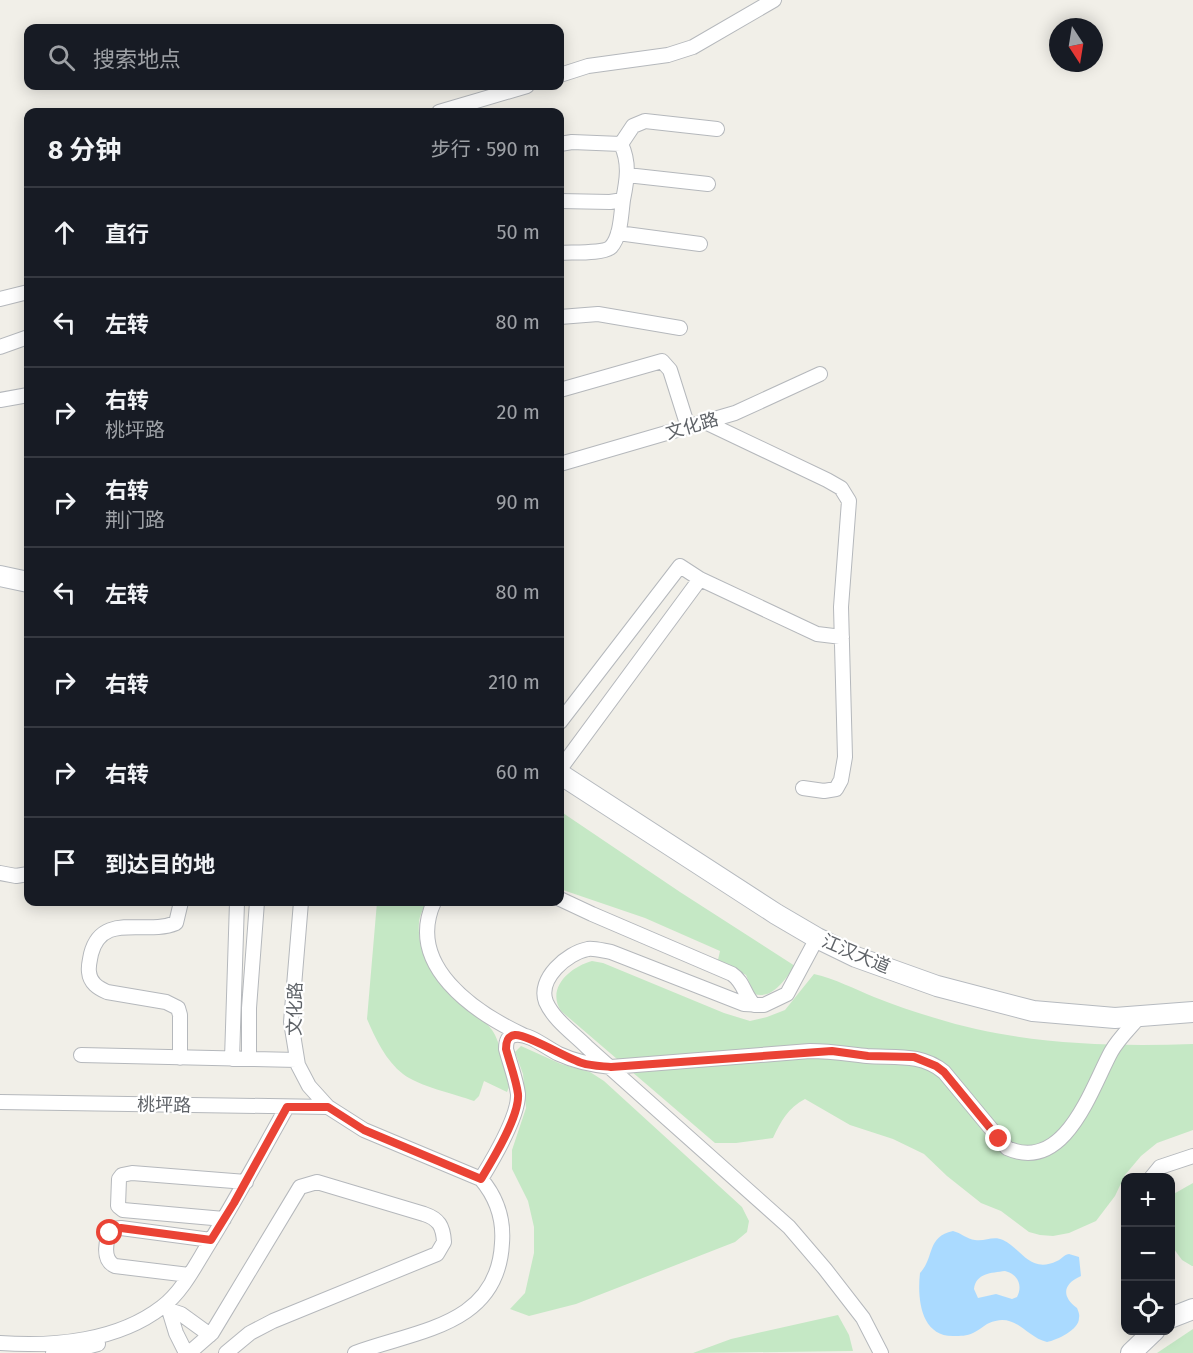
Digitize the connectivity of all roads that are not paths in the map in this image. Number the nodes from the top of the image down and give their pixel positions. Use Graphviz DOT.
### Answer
graph roads {
  1 [pos="774,0"];
  2 [pos="564,74"];
  3 [pos="513,90"];
  4 [pos="453,108"];
  5 [pos="717,129"];
  6 [pos="564,143"];
  7 [pos="621,144"];
  8 [pos="627,175"];
  9 [pos="708,183"];
  10 [pos="623,200"];
  11 [pos="564,201"];
  12 [pos="618,233"];
  13 [pos="700,244"];
  14 [pos="564,253"];
  15 [pos="24,293"];
  16 [pos="0,299"];
  17 [pos="564,317"];
  18 [pos="680,328"];
  19 [pos="24,338"];
  20 [pos="0,347"];
  21 [pos="820,374"];
  22 [pos="564,389"];
  23 [pos="24,396"];
  24 [pos="0,400"];
  25 [pos="705,422"];
  26 [pos="688,427"];
  27 [pos="564,463"];
  28 [pos="0,576"];
  29 [pos="700,579"];
  30 [pos="24,581"];
  31 [pos="842,637"];
  32 [pos="564,717"];
  33 [pos="564,764"];
  34 [pos="564,777"];
  35 [pos="803,788"];
  36 [pos="0,873"];
  37 [pos="24,875"];
  38 [pos="564,900"];
  39 [pos="180,906"];
  40 [pos="237,906"];
  41 [pos="257,906"];
  42 [pos="301,906"];
  43 [pos="432,906"];
  44 [pos="817,938"];
  45 [pos="754,1005"];
  46 [pos="1193,1012"];
  47 [pos="1140,1016"];
  48 [pos="525,1036"];
  49 [pos="81,1055"];
  50 [pos="180,1058"];
  51 [pos="232,1059"];
  52 [pos="249,1059"];
  53 [pos="297,1060"];
  54 [pos="611,1067"];
  55 [pos="0,1102"];
  56 [pos="287,1107"];
  57 [pos="328,1107"];
  58 [pos="1193,1156"];
  59 [pos="1155,1173"];
  60 [pos="481,1179"];
  61 [pos="246,1182"];
  62 [pos="224,1219"];
  63 [pos="211,1240"];
  64 [pos="189,1275"];
  65 [pos="1193,1309"];
  66 [pos="169,1310"];
  67 [pos="1175,1316"];
  68 [pos="210,1335"];
  69 [pos="1150,1335"];
  70 [pos="0,1343"];
  71 [pos="231,1351"];
  72 [pos="53,1353"];
  73 [pos="187,1353"];
  74 [pos="355,1353"];
  75 [pos="881,1353"];
  76 [pos="1131,1353"];
  1 -- 2 [label="street"];
  3 -- 4 [label="street"];
  5 -- 7 [label="street"];
  6 -- 7 [label="street"];
  7 -- 8 [label="street"];
  8 -- 9 [label="street"];
  8 -- 10 [label="street"];
  10 -- 11 [label="street"];
  10 -- 12 [label="street"];
  12 -- 13 [label="street"];
  12 -- 14 [label="street"];
  15 -- 16 [label="street"];
  17 -- 18 [label="street"];
  19 -- 20 [label="street"];
  21 -- 25 [label="street, 文化路"];
  22 -- 26 [label="street"];
  23 -- 24 [label="street"];
  25 -- 26 [label="street, 文化路"];
  25 -- 31 [label="street"];
  26 -- 27 [label="street, 文化路"];
  28 -- 30 [label="main road"];
  29 -- 31 [label="street"];
  29 -- 32 [label="street"];
  29 -- 33 [label="street"];
  31 -- 35 [label="street"];
  34 -- 44 [label="main road, 江汉大道"];
  36 -- 37 [label="street"];
  38 -- 45 [label="street"];
  39 -- 50 [label="street"];
  40 -- 51 [label="street"];
  41 -- 52 [label="street"];
  42 -- 53 [label="street, 文化路"];
  43 -- 48 [label="street"];
  44 -- 45 [label="street"];
  44 -- 47 [label="main road, 江汉大道"];
  45 -- 54 [label="street"];
  46 -- 47 [label="main road, 江汉大道"];
  47 -- 54 [label="street"];
  48 -- 54 [label="street"];
  48 -- 60 [label="street"];
  49 -- 50 [label="street"];
  50 -- 51 [label="street"];
  51 -- 52 [label="street"];
  52 -- 53 [label="street"];
  53 -- 57 [label="street, 文化路"];
  54 -- 75 [label="street"];
  55 -- 56 [label="street, 桃坪路"];
  56 -- 57 [label="street, 桃坪路"];
  56 -- 61 [label="street"];
  57 -- 60 [label="street, 文化路"];
  58 -- 59 [label="street"];
  60 -- 74 [label="street"];
  61 -- 62 [label="street"];
  61 -- 62 [label="street"];
  62 -- 63 [label="street"];
  63 -- 64 [label="street"];
  63 -- 64 [label="street"];
  64 -- 70 [label="street"];
  65 -- 67 [label="main road"];
  66 -- 68 [label="street"];
  66 -- 72 [label="street"];
  66 -- 73 [label="street"];
  68 -- 71 [label="street"];
  68 -- 73 [label="street"];
  69 -- 76 [label="main road"];
}
